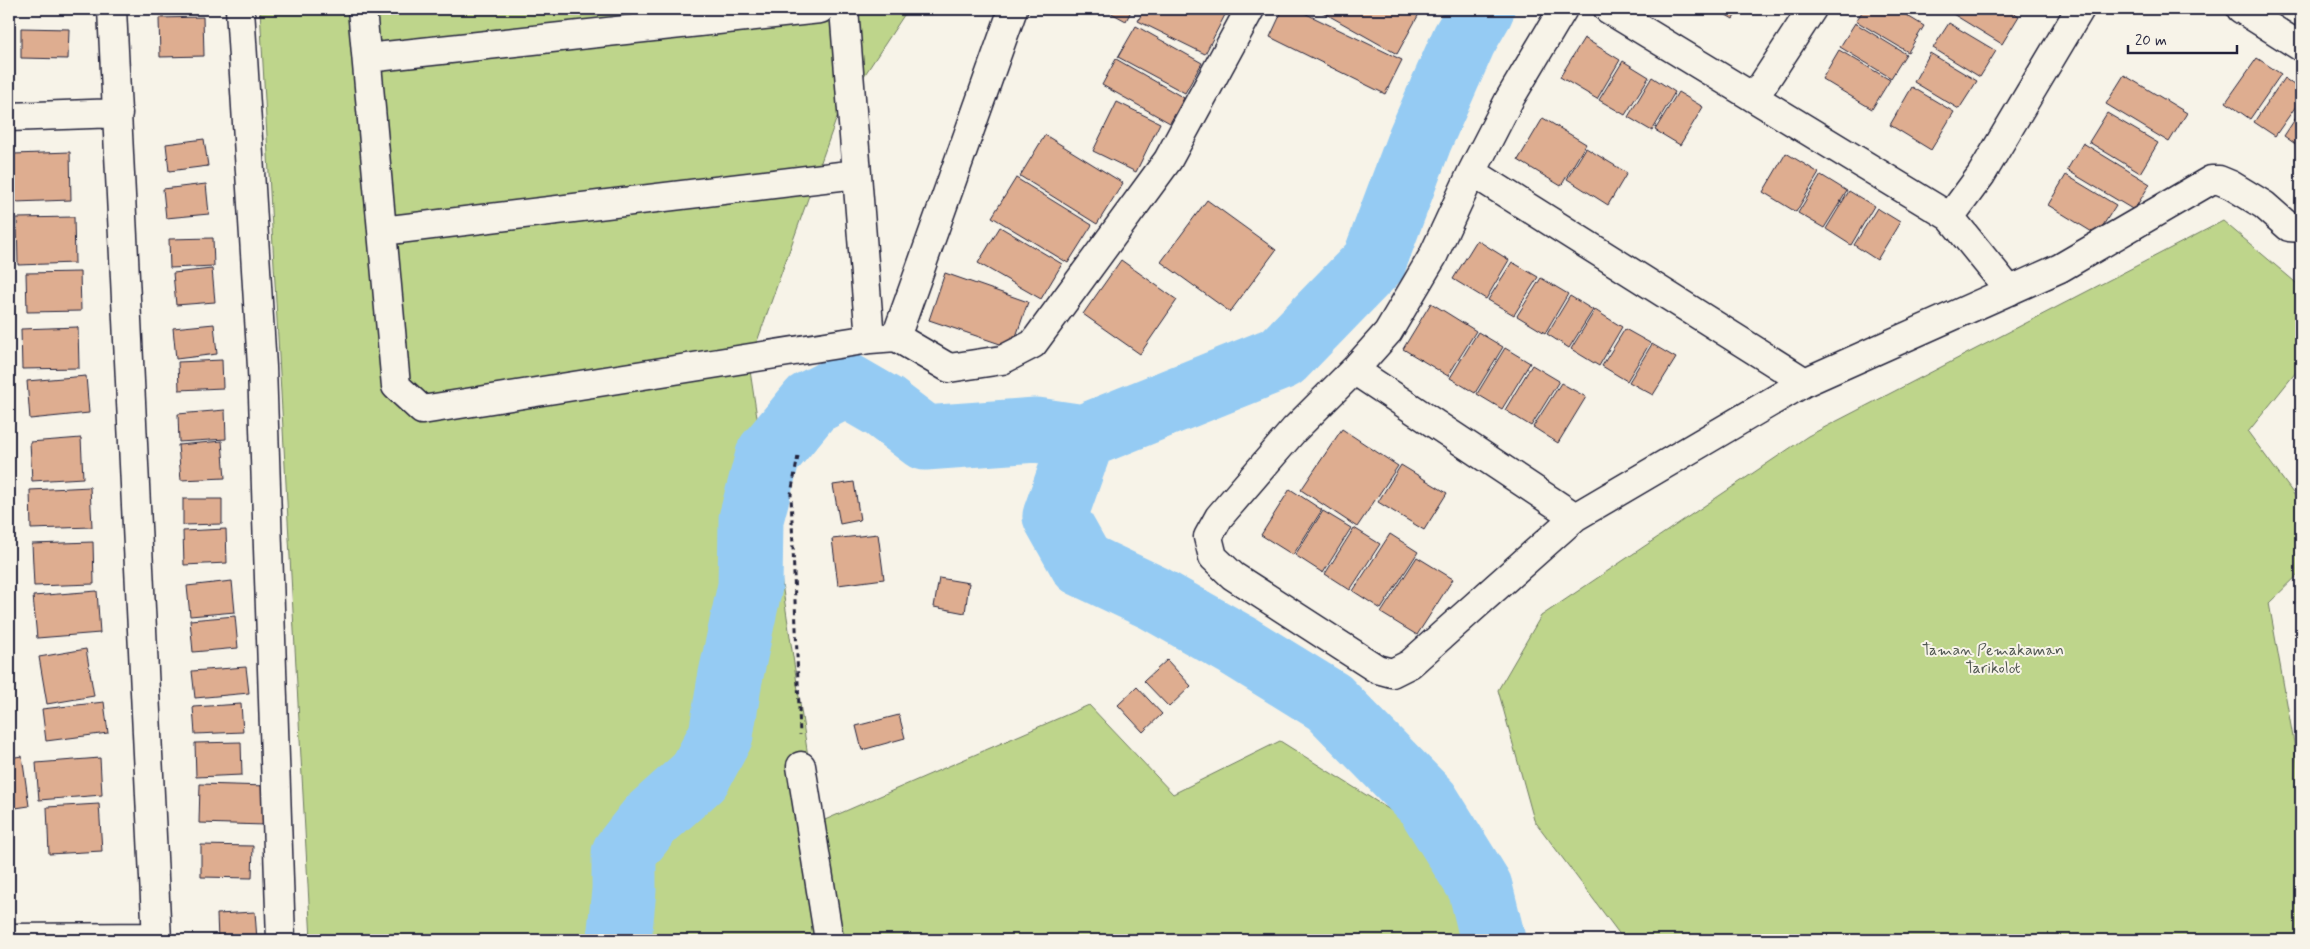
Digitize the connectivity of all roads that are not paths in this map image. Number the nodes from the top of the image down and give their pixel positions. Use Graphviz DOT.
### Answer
graph roads {
  1 [pos="112,9"];
  2 [pos="240,9"];
  3 [pos="362,9"];
  4 [pos="820,9"];
  5 [pos="844,9"];
  6 [pos="1013,9"];
  7 [pos="1250,9"];
  8 [pos="1563,9"];
  9 [pos="1608,9"];
  10 [pos="1812,9"];
  11 [pos="2080,9"];
  12 [pos="2241,9"];
  13 [pos="2301,47"];
  14 [pos="367,58"];
  15 [pos="1754,98"];
  16 [pos="118,113"];
  17 [pos="9,117"];
  18 [pos="1472,172"];
  19 [pos="857,174"];
  20 [pos="1950,218"];
  21 [pos="2301,228"];
  22 [pos="382,231"];
  23 [pos="2010,291"];
  24 [pos="896,337"];
  25 [pos="870,339"];
  26 [pos="1354,370"];
  27 [pos="1805,382"];
  28 [pos="1575,518"];
  29 [pos="801,766"];
  30 [pos="9,938"];
  31 [pos="157,939"];
  32 [pos="281,940"];
  33 [pos="829,940"];
  1 -- 16 [label="street"];
  2 -- 32 [label="street"];
  3 -- 14 [label="street"];
  4 -- 14 [label="street"];
  5 -- 19 [label="street"];
  6 -- 24 [label="street"];
  7 -- 24 [label="street"];
  8 -- 18 [label="street"];
  9 -- 15 [label="street"];
  10 -- 15 [label="street"];
  11 -- 20 [label="street"];
  12 -- 13 [label="street"];
  14 -- 22 [label="street"];
  15 -- 20 [label="street"];
  16 -- 17 [label="street"];
  16 -- 31 [label="street"];
  18 -- 26 [label="street"];
  18 -- 27 [label="street"];
  19 -- 22 [label="street"];
  19 -- 25 [label="street"];
  20 -- 23 [label="street"];
  21 -- 23 [label="street"];
  22 -- 25 [label="street"];
  23 -- 27 [label="street"];
  24 -- 25 [label="street"];
  26 -- 28 [label="street"];
  26 -- 28 [label="street"];
  27 -- 28 [label="street"];
  29 -- 33 [label="street"];
  30 -- 31 [label="street"];
}
